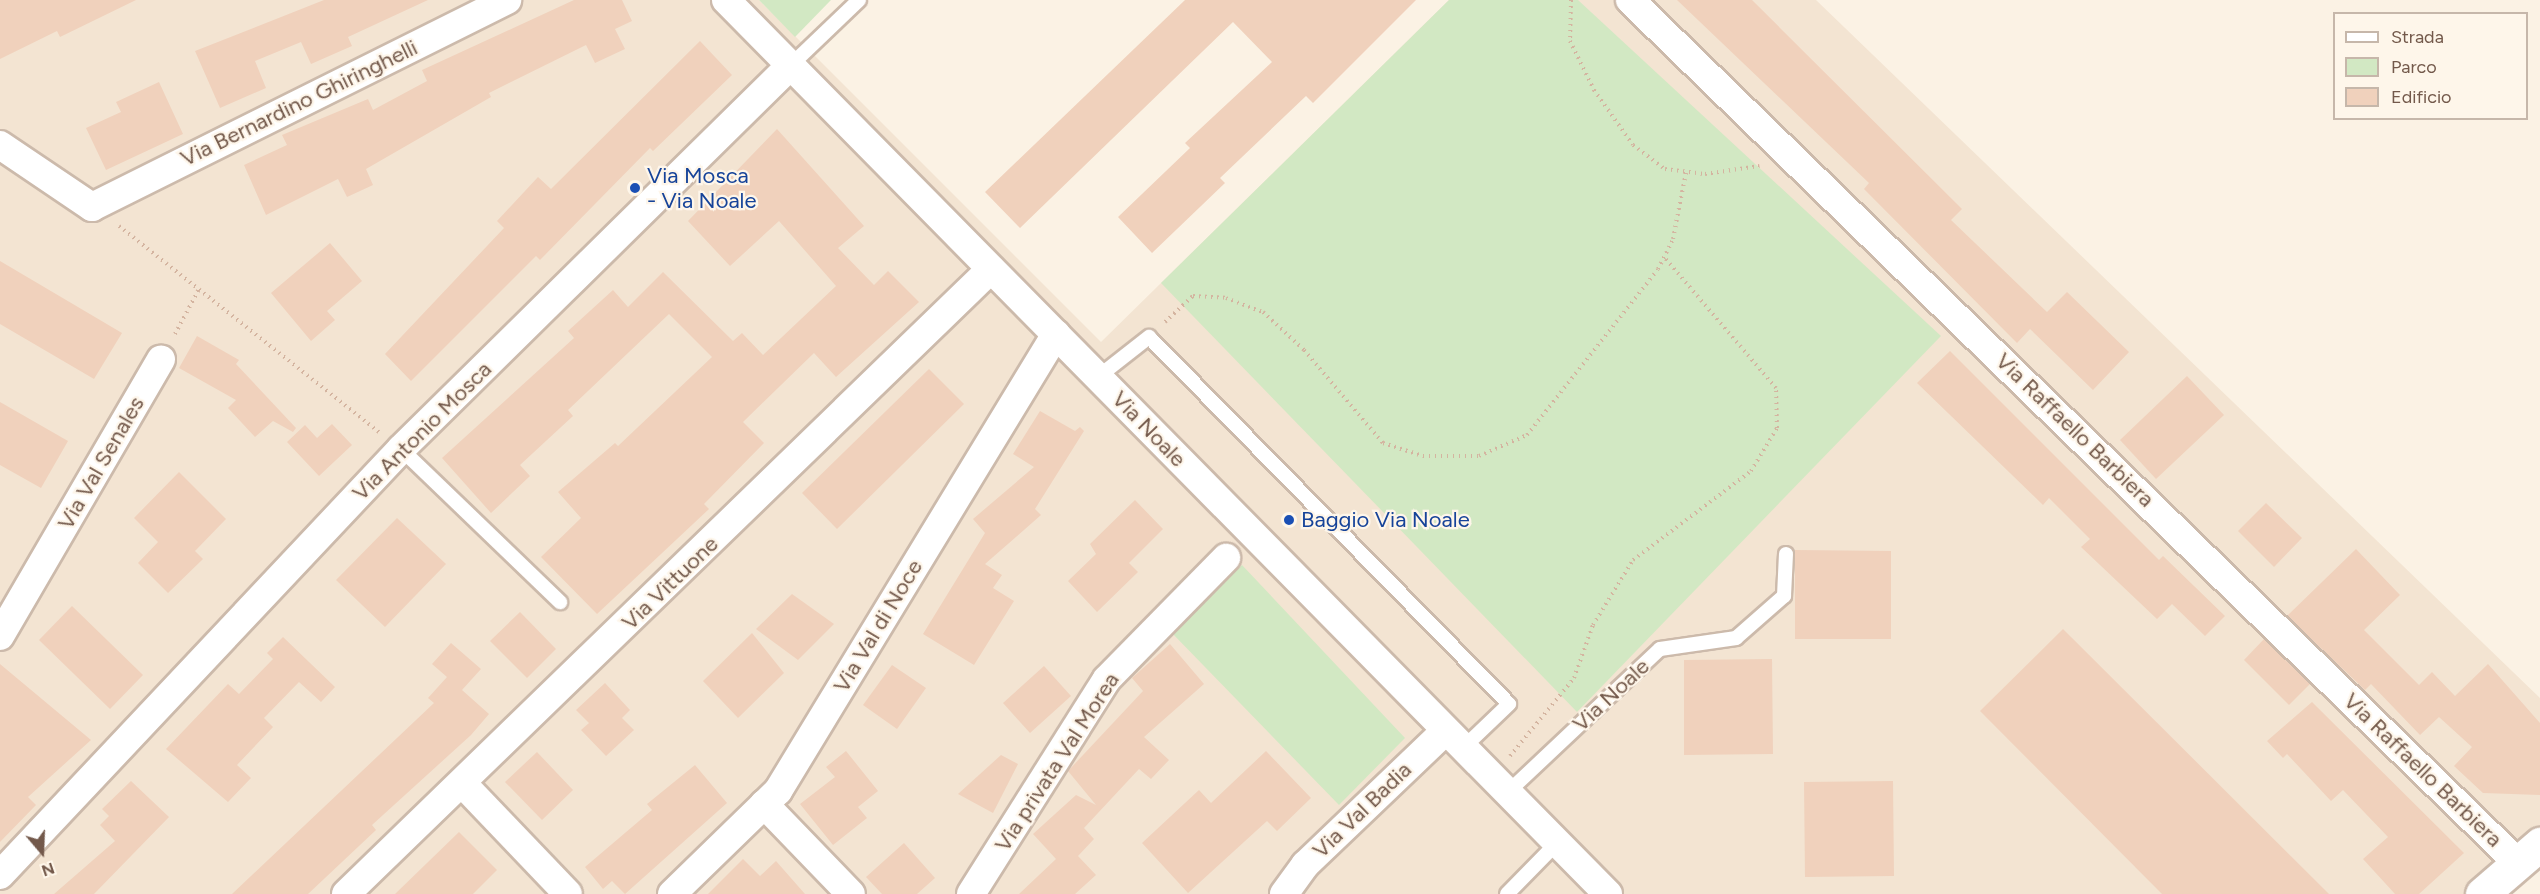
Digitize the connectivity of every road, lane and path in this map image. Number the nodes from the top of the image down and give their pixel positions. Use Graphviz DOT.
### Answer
graph roads {
  1 [pos="507,0"];
  2 [pos="726,0"];
  3 [pos="859,0"];
  4 [pos="1571,0"];
  5 [pos="1630,0"];
  6 [pos="791,65"];
  7 [pos="0,145"];
  8 [pos="1798,160"];
  9 [pos="1686,172"];
  10 [pos="92,207"];
  11 [pos="1664,257"];
  12 [pos="991,269"];
  13 [pos="198,289"];
  14 [pos="1056,334"];
  15 [pos="1149,337"];
  16 [pos="161,359"];
  17 [pos="1098,377"];
  18 [pos="401,449"];
  19 [pos="1786,554"];
  20 [pos="1226,558"];
  21 [pos="560,602"];
  22 [pos="0,636"];
  23 [pos="1454,739"];
  24 [pos="1506,761"];
  25 [pos="462,783"];
  26 [pos="1507,793"];
  27 [pos="764,804"];
  28 [pos="1557,843"];
  29 [pos="2529,854"];
  30 [pos="0,875"];
  31 [pos="346,894"];
  32 [pos="568,894"];
  33 [pos="672,894"];
  34 [pos="851,894"];
  35 [pos="971,894"];
  36 [pos="1284,894"];
  37 [pos="1507,894"];
  38 [pos="1608,894"];
  39 [pos="2482,894"];
  1 -- 10 [label="street, Via Bernardino Ghiringhelli"];
  2 -- 6 [label="street, Via Noale"];
  3 -- 6 [label="lane, Via Antonio Mosca"];
  4 -- 9 [label="path"];
  5 -- 8 [label="street, Via Raffaello Barbiera"];
  6 -- 12 [label="street, Via Noale"];
  6 -- 18 [label="street, Via Antonio Mosca"];
  7 -- 10 [label="street"];
  8 -- 9 [label="path"];
  8 -- 29 [label="street, Via Raffaello Barbiera"];
  9 -- 11 [label="path"];
  10 -- 13 [label="path"];
  11 -- 15 [label="path"];
  11 -- 24 [label="path"];
  12 -- 14 [label="street, Via Noale"];
  12 -- 25 [label="street, Via Vittuone"];
  13 -- 16 [label="path"];
  13 -- 18 [label="path"];
  14 -- 17 [label="street, Via Noale"];
  14 -- 27 [label="street, Via Val di Noce"];
  15 -- 17 [label="lane"];
  15 -- 23 [label="lane"];
  16 -- 22 [label="street, Via Val Senales"];
  17 -- 23 [label="street, Via Noale"];
  18 -- 21 [label="lane"];
  18 -- 30 [label="street, Via Antonio Mosca"];
  19 -- 26 [label="lane, Via Noale"];
  20 -- 35 [label="street, Via privata Val Morea"];
  23 -- 26 [label="street, Via Noale"];
  23 -- 36 [label="street, Via Val Badia"];
  25 -- 31 [label="street, Via Vittuone"];
  25 -- 32 [label="street"];
  26 -- 28 [label="street, Via Noale"];
  27 -- 33 [label="street, Via Val di Noce"];
  27 -- 34 [label="street"];
  28 -- 37 [label="lane"];
  28 -- 38 [label="street, Via Noale"];
  29 -- 39 [label="street"];
}
